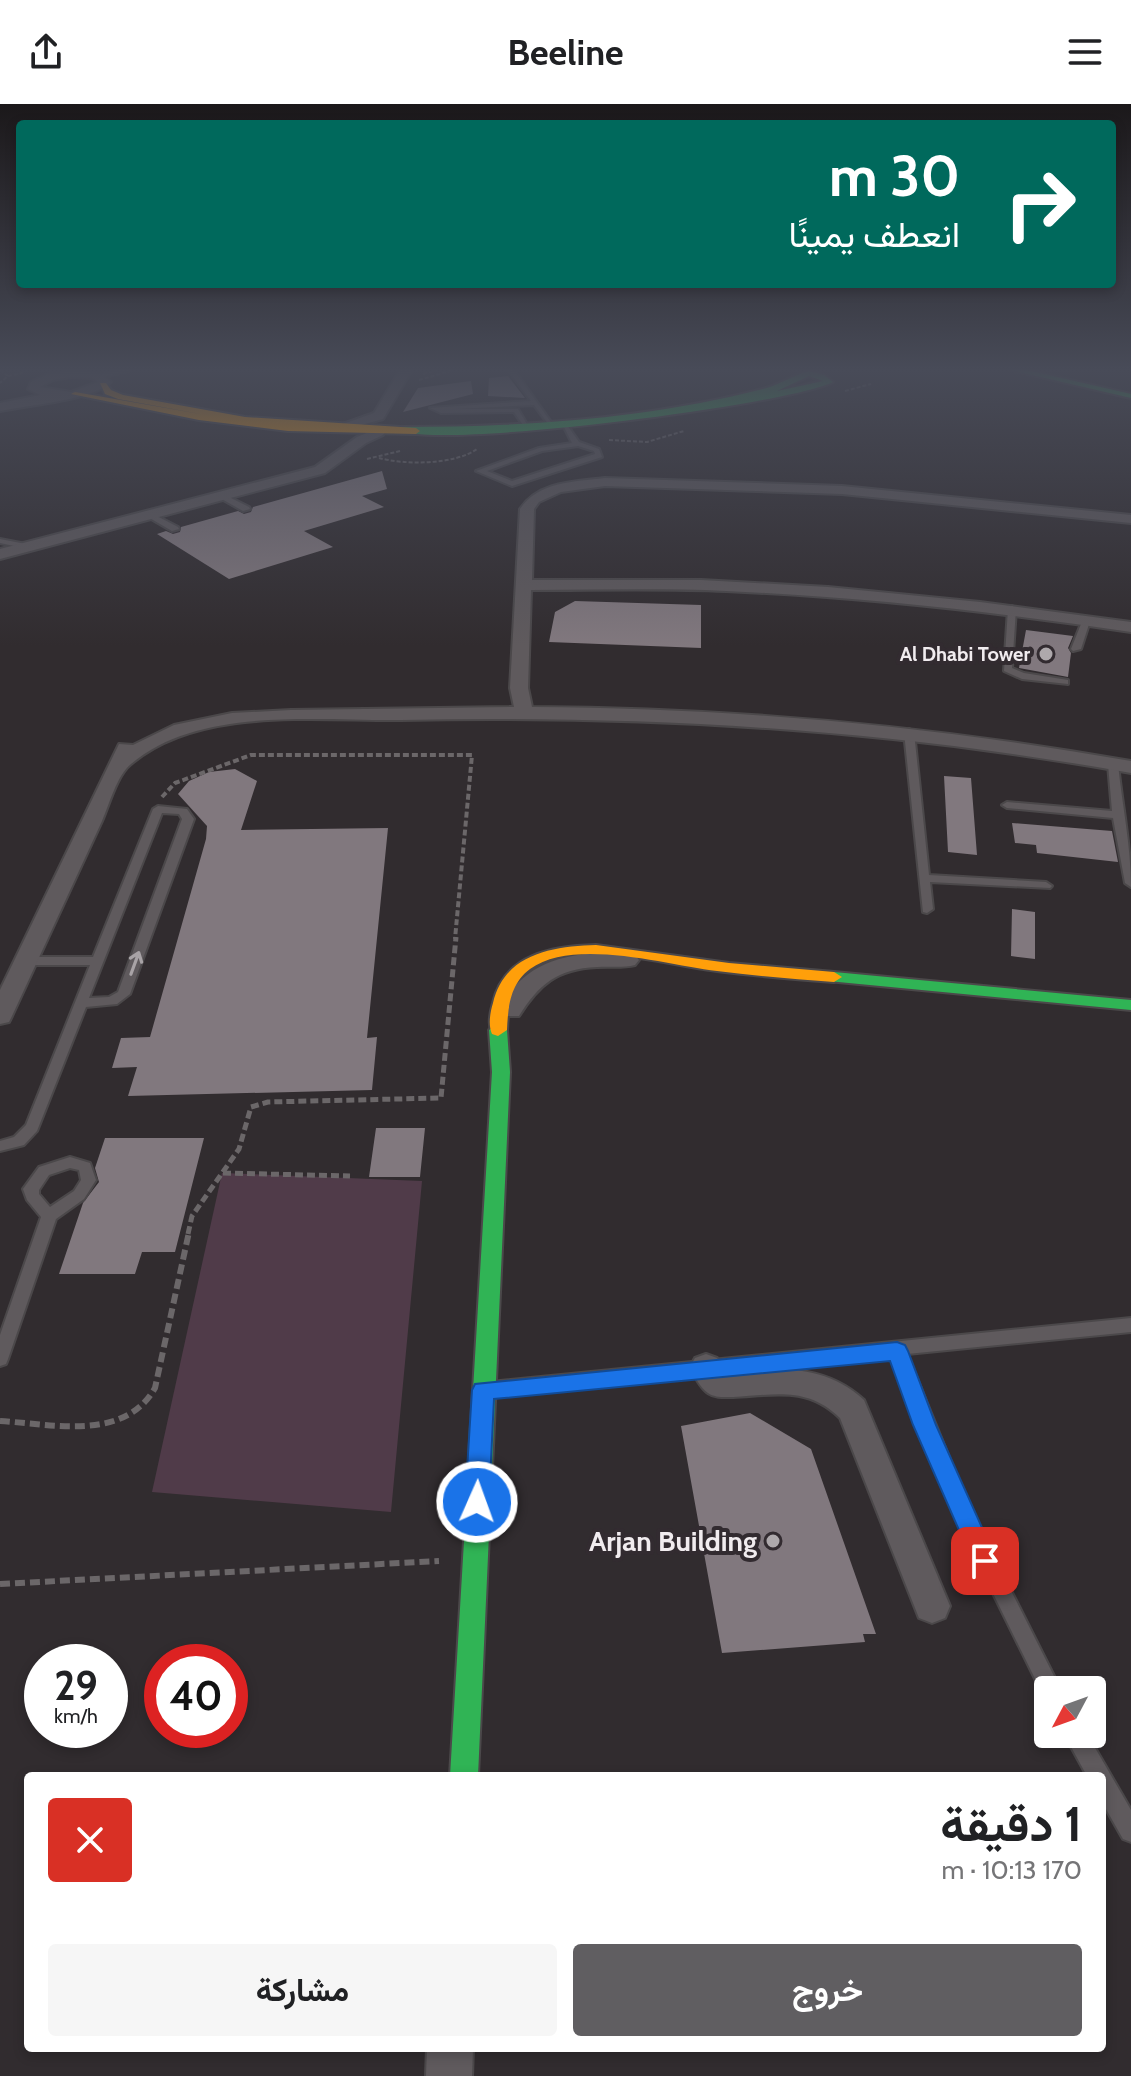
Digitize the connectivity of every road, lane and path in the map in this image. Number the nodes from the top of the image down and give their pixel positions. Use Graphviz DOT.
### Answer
graph roads {
  1 [pos="335,462"];
  2 [pos="394,462"];
  3 [pos="418,462"];
  4 [pos="505,462"];
  5 [pos="574,462"];
  6 [pos="227,494"];
  7 [pos="250,508"];
  8 [pos="146,516"];
  9 [pos="1131,519"];
  10 [pos="175,529"];
  11 [pos="164,532"];
  12 [pos="0,541"];
  13 [pos="28,547"];
  14 [pos="0,554"];
  15 [pos="525,585"];
  16 [pos="1012,609"];
  17 [pos="1086,621"];
  18 [pos="1131,627"];
  19 [pos="1076,649"];
  20 [pos="1065,682"];
  21 [pos="517,712"];
  22 [pos="909,732"];
  23 [pos="1122,765"];
  24 [pos="1007,805"];
  25 [pos="158,809"];
  26 [pos="1118,815"];
  27 [pos="924,878"];
  28 [pos="1131,883"];
  29 [pos="1046,886"];
  30 [pos="927,909"];
  31 [pos="27,961"];
  32 [pos="98,961"];
  33 [pos="709,965"];
  34 [pos="81,1003"];
  35 [pos="1131,1005"];
  36 [pos="0,1016"];
  37 [pos="501,1072"];
  38 [pos="0,1146"];
  39 [pos="222,1173"];
  40 [pos="350,1176"];
  41 [pos="49,1216"];
  42 [pos="1131,1325"];
  43 [pos="897,1351"];
  44 [pos="0,1359"];
  45 [pos="706,1367"];
  46 [pos="483,1390"];
  47 [pos="0,1421"];
  48 [pos="476,1559"];
  49 [pos="0,1584"];
  50 [pos="932,1606"];
  51 [pos="1044,1676"];
  52 [pos="1083,1748"];
  53 [pos="464,1772"];
  54 [pos="1097,1772"];
  55 [pos="1106,1787"];
  56 [pos="1131,1831"];
  57 [pos="450,2052"];
  58 [pos="449,2076"];
  1 -- 6 [label="street"];
  2 -- 3 [label="path"];
  4 -- 5 [label="lane"];
  6 -- 7 [label="lane"];
  6 -- 8 [label="street"];
  8 -- 10 [label="lane"];
  8 -- 11 [label="lane"];
  8 -- 13 [label="street"];
  9 -- 15 [label="street"];
  12 -- 13 [label="lane"];
  13 -- 14 [label="street"];
  15 -- 16 [label="street"];
  15 -- 21 [label="street"];
  16 -- 17 [label="street"];
  16 -- 20 [label="lane"];
  17 -- 18 [label="street"];
  17 -- 19 [label="lane"];
  21 -- 22 [label="street"];
  21 -- 31 [label="street"];
  22 -- 23 [label="street"];
  22 -- 27 [label="lane"];
  23 -- 26 [label="lane"];
  24 -- 26 [label="lane"];
  25 -- 32 [label="lane"];
  34 -- 25 [label="lane, one-way"];
  25 -- 39 [label="path"];
  26 -- 28 [label="lane"];
  27 -- 29 [label="lane"];
  27 -- 30 [label="lane"];
  31 -- 32 [label="lane"];
  31 -- 36 [label="street"];
  32 -- 34 [label="lane"];
  33 -- 35 [label="main road"];
  33 -- 37 [label="street"];
  34 -- 38 [label="lane"];
  37 -- 46 [label="main road"];
  39 -- 40 [label="path"];
  39 -- 47 [label="path"];
  41 -- 44 [label="lane"];
  42 -- 43 [label="lane"];
  43 -- 45 [label="lane"];
  43 -- 51 [label="lane"];
  45 -- 46 [label="lane"];
  45 -- 50 [label="street"];
  46 -- 48 [label="main road"];
  48 -- 49 [label="path"];
  48 -- 53 [label="main road"];
  52 -- 54 [label="lane"];
  55 -- 56 [label="lane"];
  57 -- 58 [label="street"];
}
